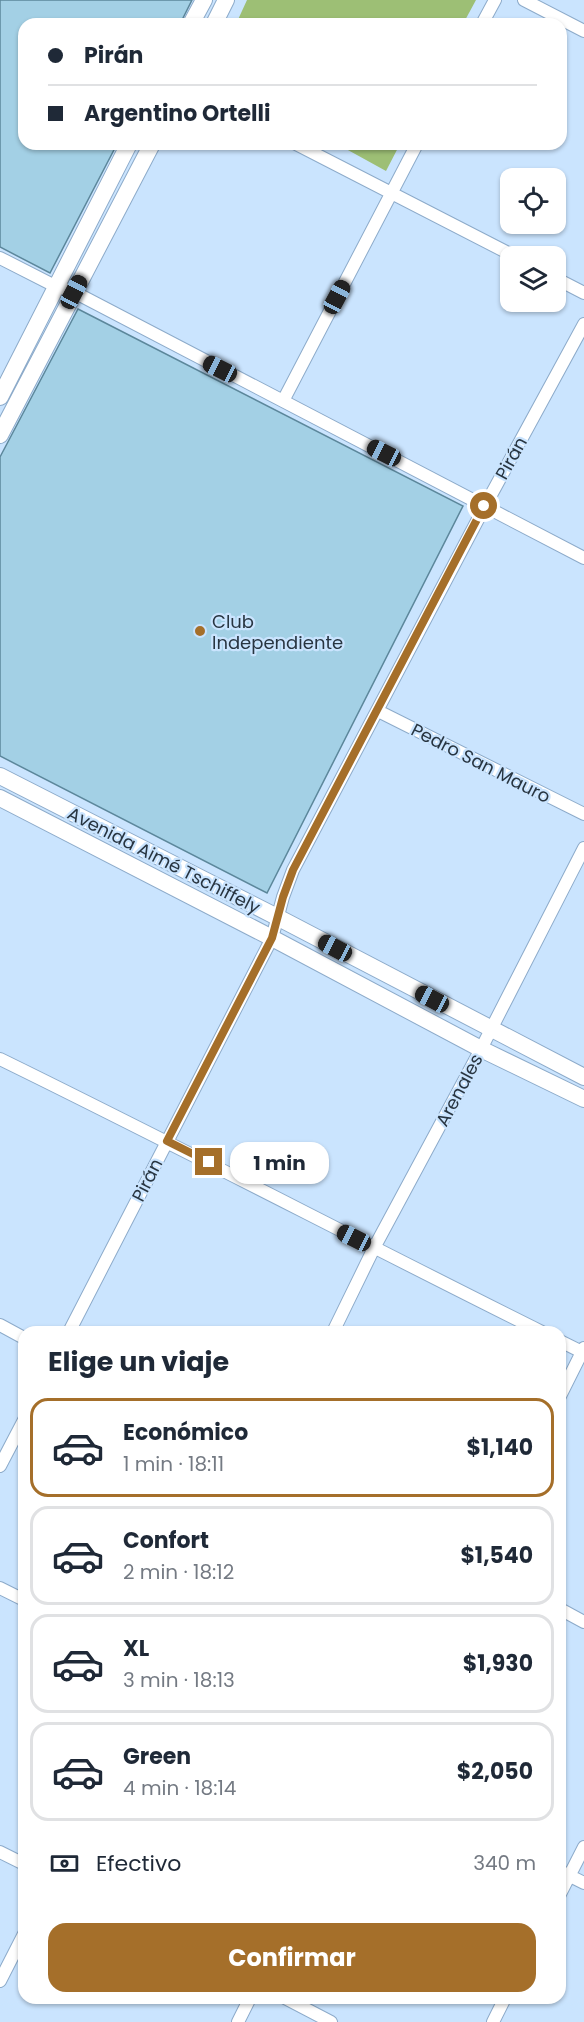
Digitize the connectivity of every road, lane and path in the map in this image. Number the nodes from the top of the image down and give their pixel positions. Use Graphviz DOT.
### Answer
graph roads {
  1 [pos="204,0"];
  2 [pos="226,0"];
  3 [pos="495,0"];
  4 [pos="524,0"];
  5 [pos="194,18"];
  6 [pos="217,18"];
  7 [pos="485,18"];
  8 [pos="559,18"];
  9 [pos="567,22"];
  10 [pos="584,31"];
  11 [pos="126,150"];
  12 [pos="149,150"];
  13 [pos="308,150"];
  14 [pos="414,150"];
  15 [pos="391,192"];
  16 [pos="500,249"];
  17 [pos="0,258"];
  18 [pos="566,284"];
  19 [pos="55,286"];
  20 [pos="74,292"];
  21 [pos="584,293"];
  22 [pos="584,324"];
  23 [pos="0,397"];
  24 [pos="283,401"];
  25 [pos="0,435"];
  26 [pos="484,506"];
  27 [pos="584,558"];
  28 [pos="378,711"];
  29 [pos="0,776"];
  30 [pos="0,798"];
  31 [pos="584,814"];
  32 [pos="584,848"];
  33 [pos="277,917"];
  34 [pos="272,938"];
  35 [pos="490,1030"];
  36 [pos="481,1049"];
  37 [pos="0,1059"];
  38 [pos="584,1077"];
  39 [pos="584,1099"];
  40 [pos="167,1141"];
  41 [pos="374,1248"];
  42 [pos="0,1325"];
  43 [pos="72,1326"];
  44 [pos="336,1326"];
  45 [pos="530,1326"];
  46 [pos="18,1335"];
  47 [pos="566,1344"];
  48 [pos="583,1351"];
  49 [pos="566,1384"];
  50 [pos="18,1432"];
  51 [pos="0,1466"];
  52 [pos="0,1588"];
  53 [pos="18,1597"];
  54 [pos="566,1612"];
  55 [pos="584,1622"];
  56 [pos="584,1847"];
  57 [pos="0,1852"];
  58 [pos="18,1861"];
  59 [pos="566,1870"];
  60 [pos="566,1874"];
  61 [pos="584,1883"];
  62 [pos="18,1946"];
  63 [pos="0,1981"];
  64 [pos="247,2004"];
  65 [pos="296,2004"];
  66 [pos="502,2004"];
  67 [pos="238,2022"];
  68 [pos="331,2022"];
  69 [pos="493,2022"];
  1 -- 5 [label="main road"];
  2 -- 6 [label="main road"];
  3 -- 7 [label="street"];
  4 -- 8 [label="street"];
  9 -- 10 [label="street"];
  11 -- 19 [label="main road"];
  12 -- 20 [label="main road"];
  13 -- 15 [label="street"];
  14 -- 15 [label="street"];
  15 -- 16 [label="street"];
  15 -- 24 [label="street"];
  17 -- 19 [label="street"];
  18 -- 21 [label="street"];
  19 -- 20 [label="street"];
  19 -- 23 [label="main road"];
  20 -- 24 [label="street"];
  20 -- 25 [label="main road"];
  22 -- 26 [label="street, Pirán"];
  24 -- 26 [label="street"];
  26 -- 27 [label="street"];
  26 -- 28 [label="street, Pirán"];
  28 -- 31 [label="street, Pedro San Mauro"];
  28 -- 33 [label="street, Pirán"];
  29 -- 33 [label="main road, Avenida Aimé Tschiffely"];
  30 -- 34 [label="main road, Avenida Aimé Tschiffely"];
  32 -- 35 [label="street, Arenales"];
  33 -- 34 [label="street, Pirán"];
  33 -- 35 [label="main road, Avenida Aimé Tschiffely"];
  34 -- 36 [label="main road, Avenida Aimé Tschiffely"];
  34 -- 40 [label="street, Pirán"];
  35 -- 36 [label="street, Arenales"];
  35 -- 38 [label="main road, Avenida Aimé Tschiffely"];
  36 -- 39 [label="main road, Avenida Aimé Tschiffely"];
  36 -- 41 [label="street, Arenales"];
  37 -- 40 [label="street"];
  40 -- 41 [label="street"];
  40 -- 43 [label="street, Pirán"];
  41 -- 44 [label="street, Arenales"];
  41 -- 45 [label="street"];
  42 -- 46 [label="street"];
  47 -- 48 [label="street"];
  48 -- 49 [label="street"];
  50 -- 51 [label="street"];
  52 -- 53 [label="street"];
  54 -- 55 [label="street"];
  56 -- 59 [label="street"];
  57 -- 58 [label="street"];
  60 -- 61 [label="street"];
  62 -- 63 [label="street"];
  64 -- 67 [label="street"];
  65 -- 68 [label="street"];
  66 -- 69 [label="street"];
}
